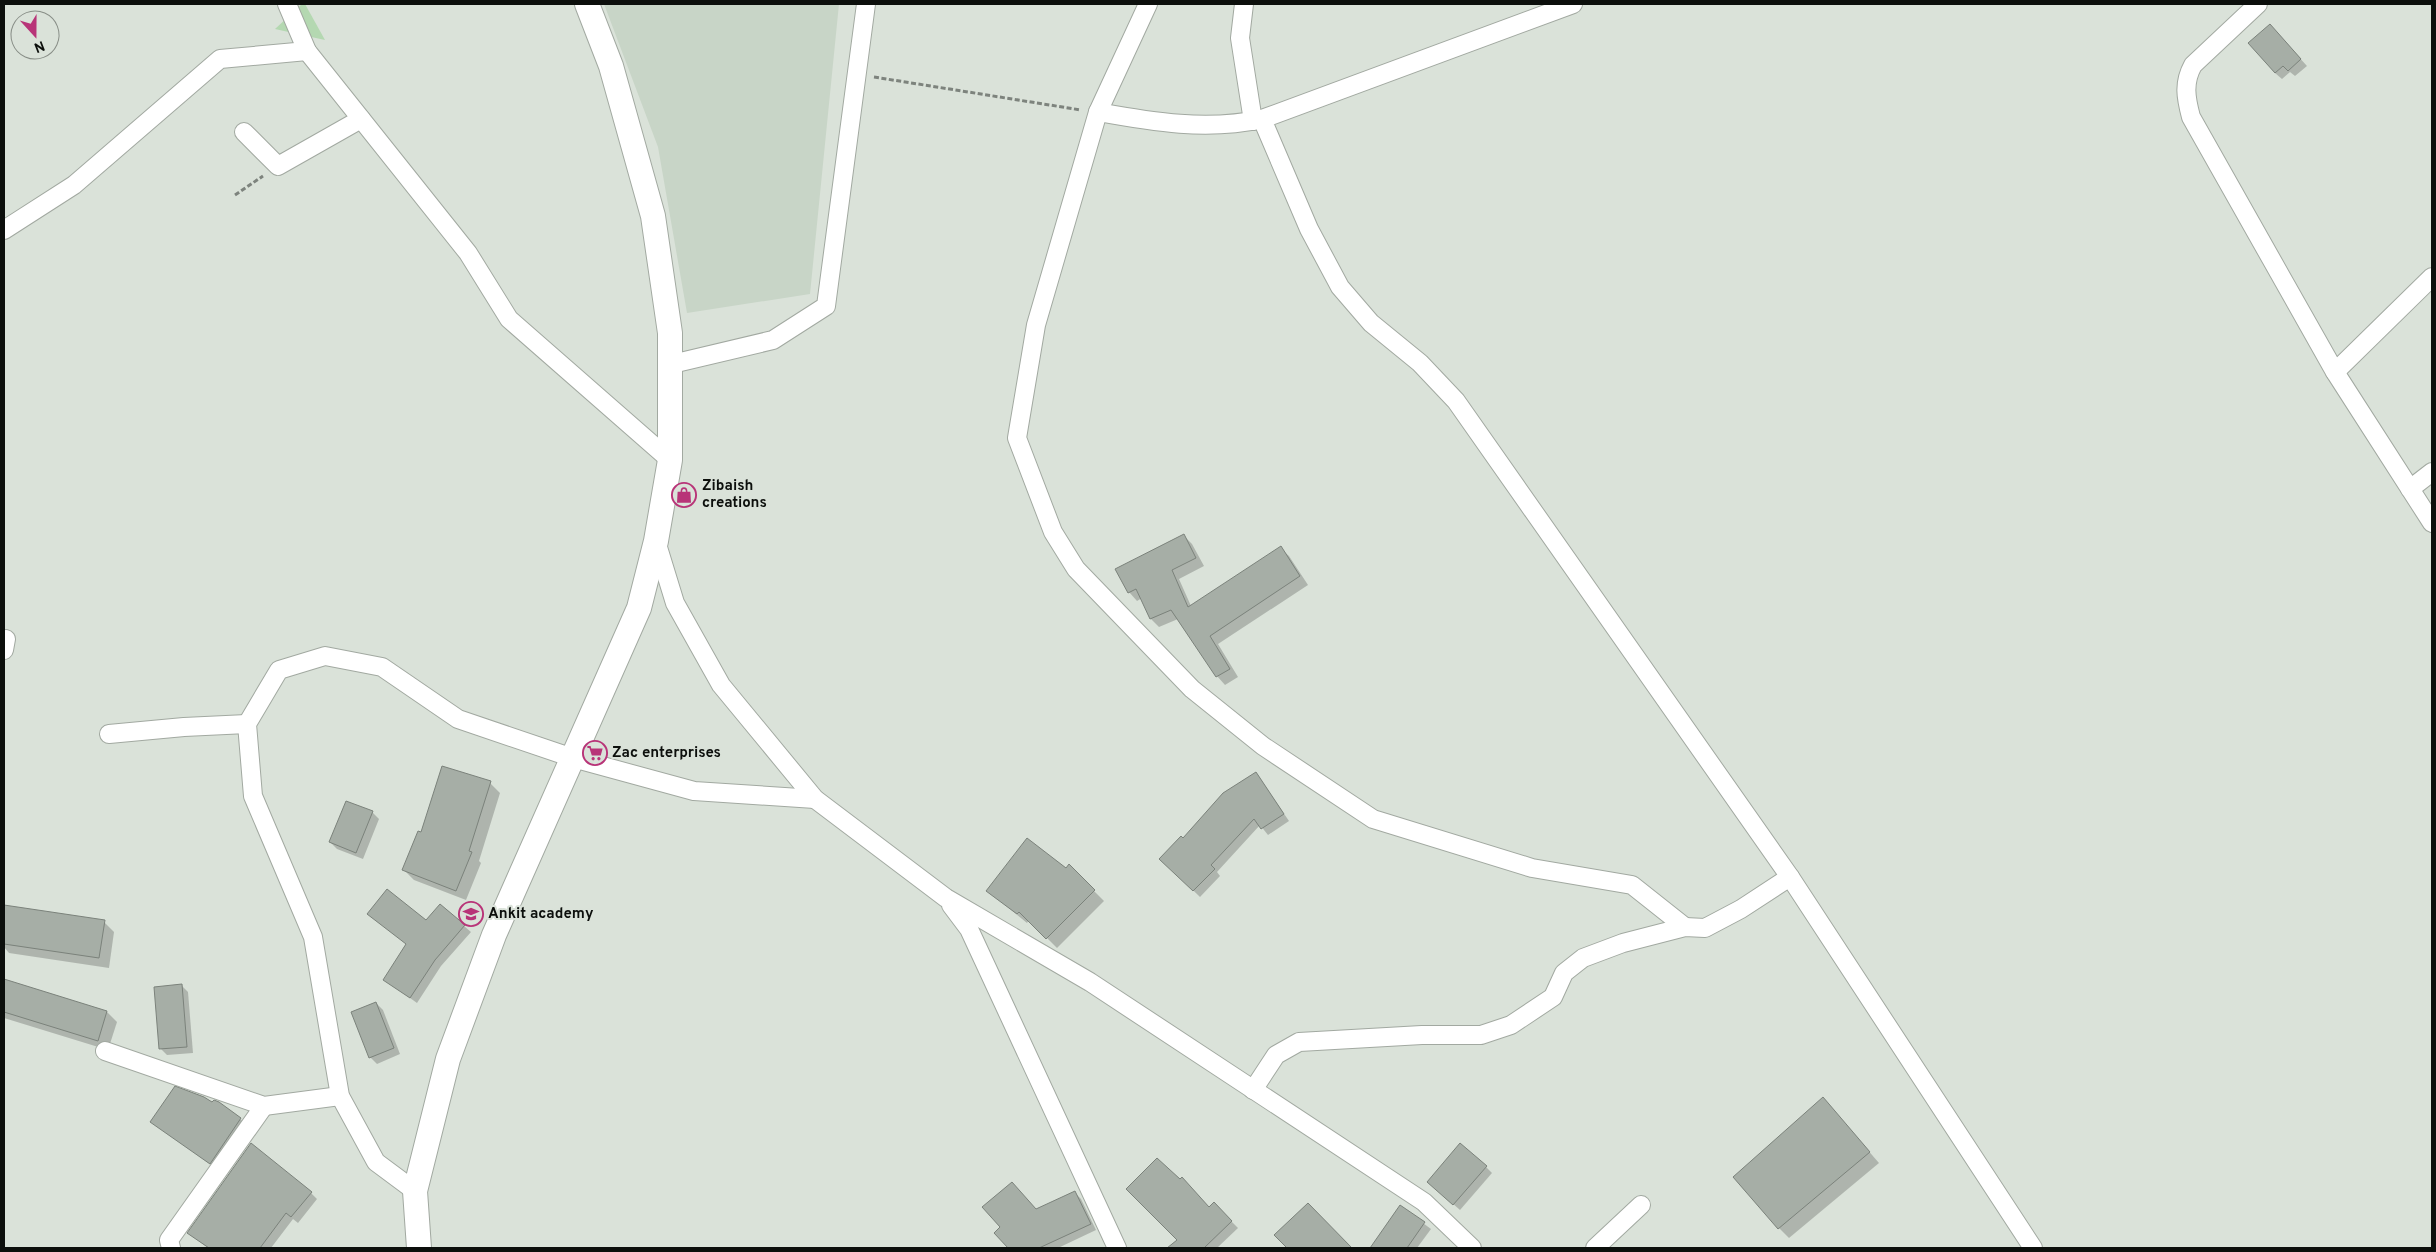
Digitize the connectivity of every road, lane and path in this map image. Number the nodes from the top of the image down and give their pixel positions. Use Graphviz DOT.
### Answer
graph roads {
  1 [pos="287,4"];
  2 [pos="587,4"];
  3 [pos="866,4"];
  4 [pos="1148,4"];
  5 [pos="1244,4"];
  6 [pos="1573,4"];
  7 [pos="2258,4"];
  8 [pos="307,52"];
  9 [pos="856,74"];
  10 [pos="1098,112"];
  11 [pos="361,119"];
  12 [pos="1258,120"];
  13 [pos="244,132"];
  14 [pos="278,166"];
  15 [pos="235,194"];
  16 [pos="4,230"];
  17 [pos="2432,276"];
  18 [pos="672,364"];
  19 [pos="2334,372"];
  20 [pos="670,460"];
  21 [pos="2432,472"];
  22 [pos="2410,489"];
  23 [pos="2432,523"];
  24 [pos="656,541"];
  25 [pos="248,724"];
  26 [pos="109,734"];
  27 [pos="573,758"];
  28 [pos="814,799"];
  29 [pos="1790,877"];
  30 [pos="946,898"];
  31 [pos="1685,926"];
  32 [pos="105,1051"];
  33 [pos="1253,1090"];
  34 [pos="340,1096"];
  35 [pos="264,1106"];
  36 [pos="415,1191"];
  37 [pos="1641,1205"];
  38 [pos="171,1248"];
  39 [pos="419,1248"];
  40 [pos="1117,1248"];
  41 [pos="1472,1248"];
  42 [pos="1595,1248"];
  43 [pos="2033,1248"];
  1 -- 8 [label="street"];
  2 -- 18 [label="main road"];
  3 -- 9 [label="street"];
  4 -- 10 [label="street"];
  5 -- 12 [label="street"];
  6 -- 12 [label="street"];
  7 -- 19 [label="street"];
  8 -- 11 [label="street"];
  8 -- 16 [label="street"];
  9 -- 10 [label="path"];
  9 -- 18 [label="street"];
  10 -- 12 [label="street"];
  10 -- 31 [label="street"];
  11 -- 14 [label="street"];
  11 -- 20 [label="street"];
  12 -- 29 [label="street"];
  13 -- 14 [label="street"];
  14 -- 15 [label="path"];
  17 -- 19 [label="street"];
  18 -- 20 [label="main road"];
  19 -- 22 [label="street"];
  20 -- 24 [label="main road"];
  21 -- 22 [label="street"];
  22 -- 23 [label="street"];
  24 -- 27 [label="main road"];
  24 -- 28 [label="street"];
  25 -- 26 [label="street"];
  25 -- 27 [label="street"];
  25 -- 34 [label="street"];
  27 -- 28 [label="street"];
  27 -- 36 [label="main road"];
  28 -- 30 [label="street"];
  29 -- 31 [label="street"];
  29 -- 43 [label="street"];
  30 -- 33 [label="street"];
  30 -- 40 [label="street"];
  31 -- 33 [label="street"];
  32 -- 35 [label="street"];
  33 -- 41 [label="street"];
  34 -- 35 [label="street"];
  34 -- 36 [label="street"];
  35 -- 38 [label="street"];
  36 -- 39 [label="main road"];
  37 -- 42 [label="street"];
}
